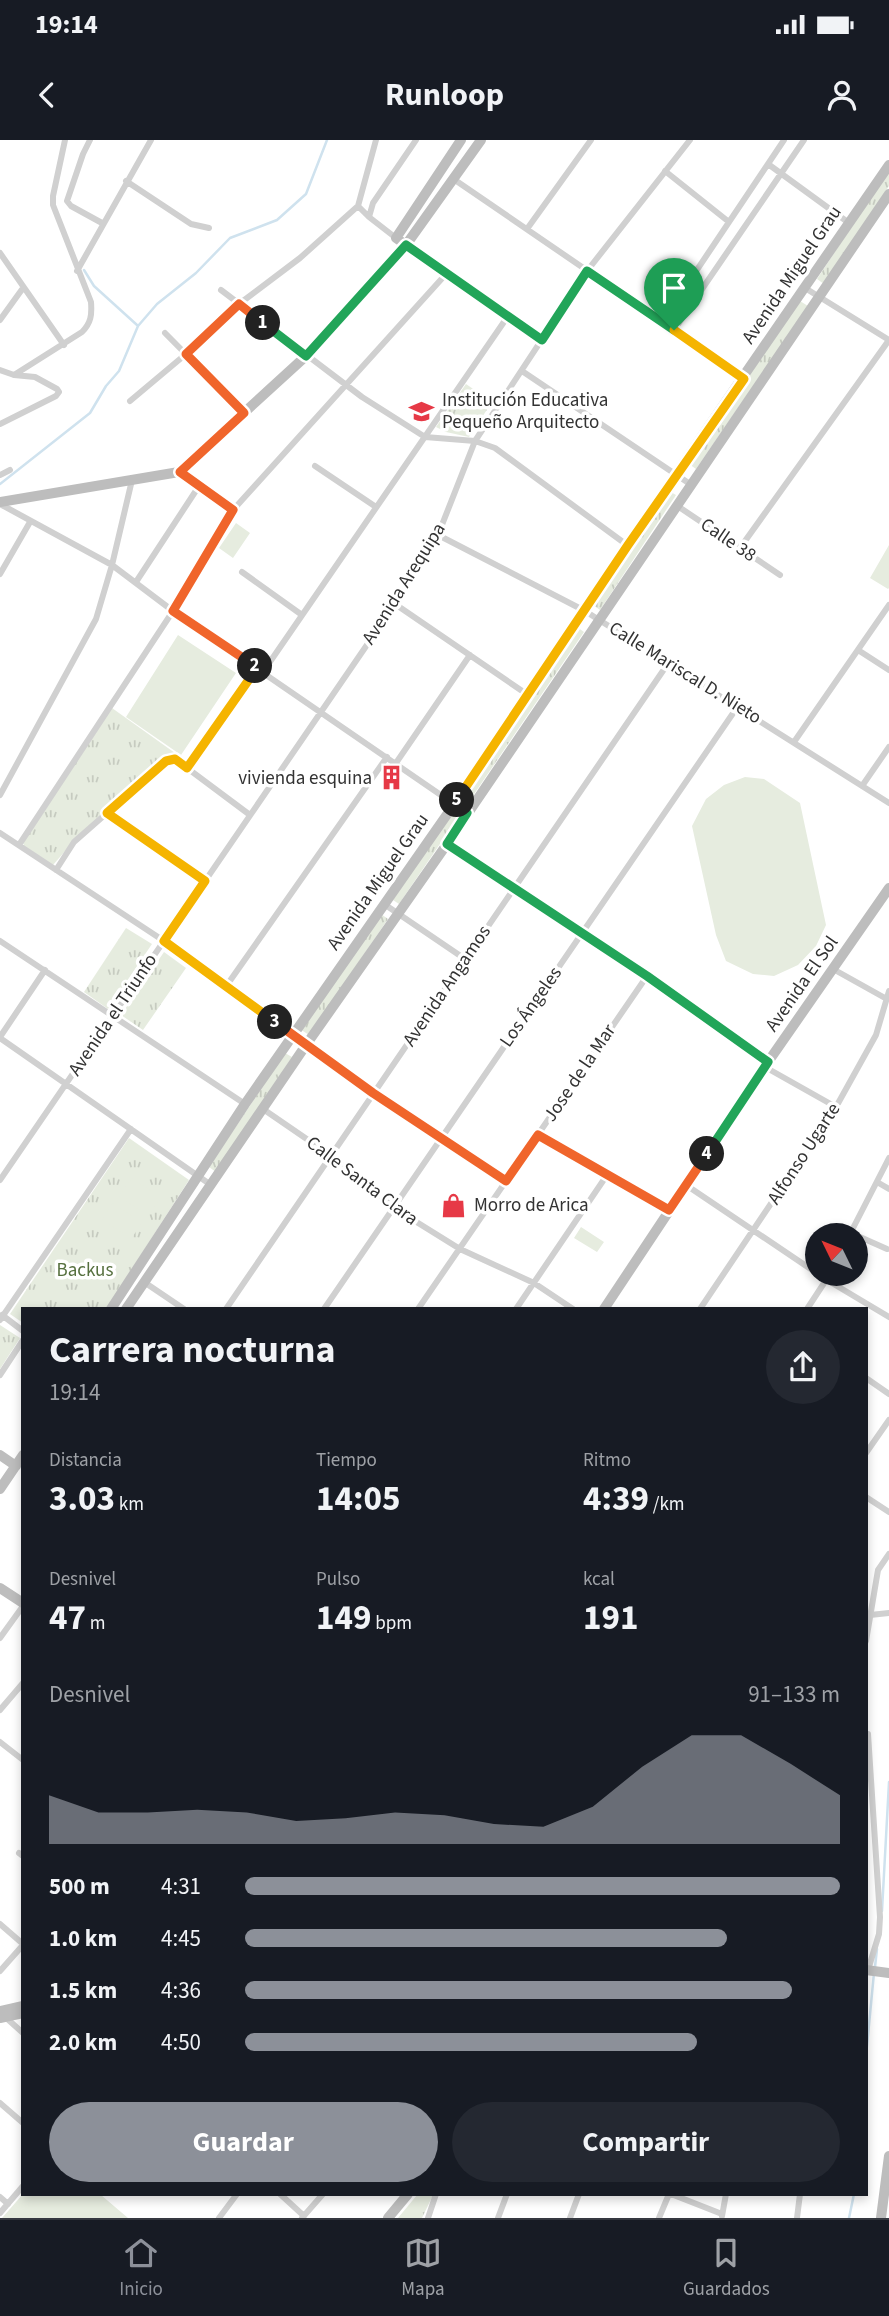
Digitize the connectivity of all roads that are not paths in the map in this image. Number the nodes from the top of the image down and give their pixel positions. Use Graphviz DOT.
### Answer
graph roads {
  1 [pos="65,140"];
  2 [pos="90,140"];
  3 [pos="151,140"];
  4 [pos="376,140"];
  5 [pos="416,140"];
  6 [pos="461,140"];
  7 [pos="481,140"];
  8 [pos="591,140"];
  9 [pos="690,140"];
  10 [pos="784,140"];
  11 [pos="804,140"];
  12 [pos="768,164"];
  13 [pos="889,165"];
  14 [pos="666,171"];
  15 [pos="782,173"];
  16 [pos="452,178"];
  17 [pos="126,181"];
  18 [pos="889,194"];
  19 [pos="358,206"];
  20 [pos="369,217"];
  21 [pos="729,222"];
  22 [pos="102,223"];
  23 [pos="849,223"];
  24 [pos="209,228"];
  25 [pos="527,229"];
  26 [pos="396,238"];
  27 [pos="406,245"];
  28 [pos="0,253"];
  29 [pos="77,270"];
  30 [pos="587,271"];
  31 [pos="446,274"];
  32 [pos="23,288"];
  33 [pos="805,288"];
  34 [pos="221,290"];
  35 [pos="819,296"];
  36 [pos="239,304"];
  37 [pos="508,316"];
  38 [pos="0,320"];
  39 [pos="662,322"];
  40 [pos="674,330"];
  41 [pos="165,333"];
  42 [pos="542,340"];
  43 [pos="64,345"];
  44 [pos="186,354"];
  45 [pos="306,356"];
  46 [pos="0,370"];
  47 [pos="522,371"];
  48 [pos="14,375"];
  49 [pos="744,379"];
  50 [pos="346,385"];
  51 [pos="130,401"];
  52 [pos="244,413"];
  53 [pos="0,424"];
  54 [pos="425,437"];
  55 [pos="475,441"];
  56 [pos="314,466"];
  57 [pos="10,470"];
  58 [pos="180,472"];
  59 [pos="677,474"];
  60 [pos="0,475"];
  61 [pos="132,480"];
  62 [pos="690,484"];
  63 [pos="199,486"];
  64 [pos="0,503"];
  65 [pos="676,505"];
  66 [pos="376,507"];
  67 [pos="233,510"];
  68 [pos="30,522"];
  69 [pos="438,535"];
  70 [pos="628,545"];
  71 [pos="740,548"];
  72 [pos="112,565"];
  73 [pos="242,572"];
  74 [pos="0,574"];
  75 [pos="780,575"];
  76 [pos="136,582"];
  77 [pos="395,604"];
  78 [pos="889,606"];
  79 [pos="173,611"];
  80 [pos="585,611"];
  81 [pos="302,615"];
  82 [pos="598,619"];
  83 [pos="858,650"];
  84 [pos="470,655"];
  85 [pos="669,662"];
  86 [pos="260,670"];
  87 [pos="889,670"];
  88 [pos="528,695"];
  89 [pos="738,706"];
  90 [pos="321,711"];
  91 [pos="794,742"];
  92 [pos="889,747"];
  93 [pos="387,757"];
  94 [pos="396,763"];
  95 [pos="187,768"];
  96 [pos="863,786"];
  97 [pos="0,795"];
  98 [pos="454,803"];
  99 [pos="889,803"];
  100 [pos="107,813"];
  101 [pos="467,813"];
  102 [pos="250,815"];
  103 [pos="0,833"];
  104 [pos="447,844"];
  105 [pos="19,845"];
  106 [pos="56,870"];
  107 [pos="205,881"];
  108 [pos="514,887"];
  109 [pos="889,888"];
  110 [pos="384,904"];
  111 [pos="398,913"];
  112 [pos="582,932"];
  113 [pos="0,941"];
  114 [pos="164,941"];
  115 [pos="465,959"];
  116 [pos="833,969"];
  117 [pos="45,970"];
  118 [pos="647,976"];
  119 [pos="227,985"];
  120 [pos="887,994"];
  121 [pos="113,1016"];
  122 [pos="293,1036"];
  123 [pos="0,1037"];
  124 [pos="306,1045"];
  125 [pos="767,1065"];
  126 [pos="66,1085"];
  127 [pos="373,1093"];
  128 [pos="245,1104"];
  129 [pos="836,1107"];
  130 [pos="262,1110"];
  131 [pos="131,1129"];
  132 [pos="538,1135"];
  133 [pos="441,1138"];
  134 [pos="330,1155"];
  135 [pos="889,1158"];
  136 [pos="607,1175"];
  137 [pos="198,1177"];
  138 [pos="0,1180"];
  139 [pos="506,1181"];
  140 [pos="877,1182"];
  141 [pos="686,1185"];
  142 [pos="211,1186"];
  143 [pos="889,1189"];
  144 [pos="394,1208"];
  145 [pos="669,1210"];
  146 [pos="856,1223"];
  147 [pos="753,1230"];
  148 [pos="868,1241"];
  149 [pos="460,1249"];
  150 [pos="887,1249"];
  151 [pos="805,1263"];
  152 [pos="144,1282"];
  153 [pos="534,1283"];
  154 [pos="822,1286"];
  155 [pos="842,1286"];
  156 [pos="112,1307"];
  157 [pos="127,1307"];
  158 [pos="181,1307"];
  159 [pos="227,1307"];
  160 [pos="325,1307"];
  161 [pos="419,1307"];
  162 [pos="517,1307"];
  163 [pos="570,1307"];
  164 [pos="605,1307"];
  165 [pos="701,1307"];
  166 [pos="808,1307"];
  167 [pos="1,1317"];
  168 [pos="889,1317"];
  169 [pos="21,1330"];
  170 [pos="21,1343"];
  171 [pos="0,1375"];
  172 [pos="868,1379"];
  173 [pos="889,1394"];
  174 [pos="889,1420"];
  175 [pos="868,1450"];
  176 [pos="0,1455"];
  177 [pos="19,1468"];
  178 [pos="0,1489"];
  179 [pos="868,1498"];
  180 [pos="889,1511"];
  181 [pos="889,1554"];
  182 [pos="0,1588"];
  183 [pos="21,1603"];
  184 [pos="21,1607"];
  185 [pos="869,1612"];
  186 [pos="889,1614"];
  187 [pos="0,1638"];
  188 [pos="21,1685"];
  189 [pos="0,1710"];
  190 [pos="868,1734"];
  191 [pos="0,1742"];
  192 [pos="21,1758"];
  193 [pos="0,1924"];
  194 [pos="21,1943"];
  195 [pos="21,1947"];
  196 [pos="870,1949"];
  197 [pos="0,1971"];
  198 [pos="869,1971"];
  199 [pos="888,1973"];
  200 [pos="21,2007"];
  201 [pos="21,2014"];
  202 [pos="1,2017"];
  203 [pos="21,2032"];
  204 [pos="0,2103"];
  205 [pos="21,2121"];
  206 [pos="889,2156"];
  207 [pos="21,2188"];
  208 [pos="236,2196"];
  209 [pos="282,2196"];
  210 [pos="321,2196"];
  211 [pos="406,2196"];
  212 [pos="435,2196"];
  213 [pos="506,2196"];
  214 [pos="578,2196"];
  215 [pos="669,2196"];
  216 [pos="675,2196"];
  217 [pos="726,2196"];
  218 [pos="800,2196"];
  219 [pos="0,2197"];
  220 [pos="8,2204"];
  221 [pos="0,2213"];
  222 [pos="722,2216"];
  223 [pos="303,2217"];
  224 [pos="219,2218"];
  225 [pos="388,2218"];
  226 [pos="428,2218"];
  227 [pos="498,2218"];
  228 [pos="570,2218"];
  229 [pos="660,2218"];
  230 [pos="797,2218"];
  231 [pos="881,2218"];
  1 -- 29 [label="street"];
  2 -- 22 [label="street"];
  3 -- 17 [label="street"];
  4 -- 19 [label="street"];
  5 -- 20 [label="street"];
  6 -- 26 [label="street"];
  7 -- 16 [label="street"];
  8 -- 25 [label="street"];
  9 -- 14 [label="street, Avenida Arequipa"];
  10 -- 12 [label="street"];
  11 -- 15 [label="street"];
  12 -- 15 [label="street"];
  12 -- 21 [label="street"];
  13 -- 23 [label="street, Avenida Miguel Grau"];
  14 -- 21 [label="street"];
  14 -- 30 [label="street, Avenida Arequipa"];
  15 -- 23 [label="street"];
  15 -- 40 [label="street"];
  16 -- 25 [label="street"];
  16 -- 27 [label="street"];
  17 -- 22 [label="street"];
  17 -- 24 [label="street"];
  18 -- 35 [label="street, Avenida Miguel Grau"];
  19 -- 20 [label="street"];
  19 -- 36 [label="street"];
  20 -- 26 [label="street"];
  21 -- 39 [label="street"];
  22 -- 29 [label="street"];
  23 -- 33 [label="street, Avenida Miguel Grau"];
  25 -- 30 [label="street"];
  26 -- 27 [label="street"];
  27 -- 31 [label="street"];
  27 -- 45 [label="street"];
  28 -- 32 [label="street"];
  29 -- 43 [label="street"];
  30 -- 39 [label="street"];
  30 -- 42 [label="street, Avenida Arequipa"];
  31 -- 37 [label="street"];
  31 -- 50 [label="street"];
  32 -- 38 [label="street"];
  32 -- 43 [label="street"];
  33 -- 35 [label="street"];
  33 -- 49 [label="street, Avenida Miguel Grau"];
  34 -- 36 [label="street"];
  35 -- 62 [label="street, Avenida Miguel Grau"];
  35 -- 71 [label="street"];
  36 -- 44 [label="street"];
  36 -- 45 [label="street"];
  37 -- 42 [label="street"];
  37 -- 54 [label="street"];
  39 -- 40 [label="street"];
  40 -- 49 [label="street"];
  41 -- 44 [label="street"];
  42 -- 47 [label="street, Avenida Arequipa"];
  43 -- 48 [label="street"];
  44 -- 51 [label="street"];
  44 -- 52 [label="street"];
  45 -- 50 [label="street"];
  45 -- 52 [label="street"];
  46 -- 48 [label="street"];
  47 -- 55 [label="street, Avenida Arequipa"];
  47 -- 59 [label="street"];
  48 -- 53 [label="street"];
  49 -- 59 [label="street, Avenida Miguel Grau"];
  50 -- 54 [label="street"];
  50 -- 67 [label="street"];
  52 -- 58 [label="street"];
  54 -- 55 [label="street"];
  54 -- 66 [label="street"];
  55 -- 69 [label="street, Avenida Arequipa"];
  55 -- 70 [label="street"];
  56 -- 66 [label="street"];
  57 -- 60 [label="street"];
  58 -- 61 [label="street"];
  58 -- 63 [label="street"];
  59 -- 62 [label="street"];
  59 -- 70 [label="street, Avenida Miguel Grau"];
  61 -- 64 [label="street"];
  61 -- 72 [label="street"];
  62 -- 65 [label="street, Avenida Miguel Grau"];
  63 -- 67 [label="street"];
  63 -- 76 [label="street"];
  64 -- 68 [label="street"];
  65 -- 71 [label="street, Calle 38"];
  65 -- 82 [label="street, Avenida Miguel Grau"];
  66 -- 81 [label="street"];
  67 -- 79 [label="street"];
  68 -- 72 [label="street"];
  68 -- 74 [label="street"];
  69 -- 77 [label="street, Avenida Arequipa"];
  69 -- 80 [label="street, Calle Mariscal D. Nieto"];
  70 -- 80 [label="street, Avenida Miguel Grau"];
  71 -- 75 [label="street, Calle 38"];
  72 -- 76 [label="street"];
  72 -- 97 [label="street"];
  73 -- 81 [label="street"];
  76 -- 79 [label="street"];
  77 -- 84 [label="street"];
  77 -- 90 [label="street, Avenida Arequipa"];
  78 -- 83 [label="street"];
  79 -- 86 [label="street"];
  79 -- 105 [label="street"];
  80 -- 82 [label="street, Calle Mariscal D. Nieto"];
  80 -- 88 [label="street, Avenida Miguel Grau"];
  81 -- 86 [label="street"];
  82 -- 85 [label="street, Calle Mariscal D. Nieto"];
  82 -- 101 [label="street, Avenida Miguel Grau"];
  83 -- 87 [label="street"];
  83 -- 91 [label="street"];
  84 -- 88 [label="street"];
  84 -- 94 [label="street"];
  85 -- 89 [label="street, Calle Mariscal D. Nieto"];
  85 -- 108 [label="street, Avenida Angamos"];
  86 -- 90 [label="street"];
  86 -- 95 [label="street"];
  88 -- 98 [label="street, Avenida Miguel Grau"];
  89 -- 91 [label="street, Calle Mariscal D. Nieto"];
  89 -- 112 [label="street, Los Ángeles"];
  90 -- 93 [label="street"];
  90 -- 102 [label="street, Avenida el Triunfo"];
  91 -- 96 [label="street, Calle Mariscal D. Nieto"];
  92 -- 96 [label="street"];
  93 -- 94 [label="street"];
  93 -- 119 [label="street"];
  94 -- 98 [label="street"];
  95 -- 100 [label="street"];
  95 -- 102 [label="street"];
  96 -- 99 [label="street, Calle Mariscal D. Nieto"];
  98 -- 101 [label="street"];
  98 -- 110 [label="street, Avenida Miguel Grau"];
  100 -- 106 [label="street"];
  100 -- 107 [label="street"];
  101 -- 104 [label="street, Avenida Miguel Grau"];
  102 -- 107 [label="street, Avenida el Triunfo"];
  103 -- 105 [label="street"];
  104 -- 108 [label="street"];
  104 -- 111 [label="street, Avenida Miguel Grau"];
  105 -- 106 [label="street"];
  106 -- 114 [label="street"];
  107 -- 114 [label="street, Avenida el Triunfo"];
  108 -- 112 [label="street"];
  108 -- 115 [label="street, Avenida Angamos"];
  109 -- 116 [label="street, Avenida El Sol"];
  110 -- 111 [label="street"];
  110 -- 122 [label="street, Avenida Miguel Grau"];
  111 -- 115 [label="street"];
  111 -- 124 [label="street, Avenida Miguel Grau"];
  112 -- 118 [label="street"];
  112 -- 133 [label="street, Los Ángeles"];
  113 -- 117 [label="street"];
  114 -- 119 [label="street"];
  114 -- 121 [label="street, Avenida el Triunfo"];
  115 -- 127 [label="street, Avenida Angamos"];
  116 -- 120 [label="street"];
  116 -- 125 [label="street, Avenida El Sol"];
  117 -- 121 [label="street"];
  117 -- 123 [label="street"];
  118 -- 125 [label="street"];
  118 -- 132 [label="street, Jose de la Mar"];
  119 -- 122 [label="street"];
  120 -- 129 [label="street, Alfonso Ugarte"];
  121 -- 126 [label="street, Avenida el Triunfo"];
  121 -- 128 [label="street"];
  122 -- 124 [label="street"];
  122 -- 128 [label="street, Avenida Miguel Grau"];
  123 -- 126 [label="street"];
  124 -- 127 [label="street"];
  124 -- 130 [label="street, Avenida Miguel Grau"];
  125 -- 129 [label="street"];
  125 -- 141 [label="street, Avenida El Sol"];
  126 -- 131 [label="street"];
  126 -- 138 [label="street, Avenida el Triunfo"];
  127 -- 133 [label="street"];
  127 -- 134 [label="street, Avenida Angamos"];
  128 -- 137 [label="street, Avenida Miguel Grau"];
  129 -- 147 [label="street, Alfonso Ugarte"];
  130 -- 134 [label="street, Calle Santa Clara"];
  130 -- 142 [label="street, Avenida Miguel Grau"];
  131 -- 137 [label="street"];
  131 -- 167 [label="street"];
  132 -- 136 [label="street"];
  132 -- 139 [label="street, Jose de la Mar"];
  133 -- 139 [label="street"];
  133 -- 144 [label="street, Los Ángeles"];
  134 -- 144 [label="street, Calle Santa Clara"];
  134 -- 159 [label="street, Avenida Angamos"];
  135 -- 140 [label="street"];
  136 -- 145 [label="street"];
  136 -- 153 [label="street"];
  137 -- 142 [label="street"];
  137 -- 156 [label="street, Avenida Miguel Grau"];
  139 -- 149 [label="street, Jose de la Mar"];
  140 -- 143 [label="street"];
  140 -- 146 [label="street"];
  141 -- 145 [label="street, Avenida El Sol"];
  141 -- 147 [label="street"];
  142 -- 152 [label="street, Avenida Miguel Grau"];
  144 -- 149 [label="street, Calle Santa Clara"];
  144 -- 160 [label="street, Los Ángeles"];
  145 -- 164 [label="street, Avenida El Sol"];
  147 -- 151 [label="street"];
  147 -- 165 [label="street, Alfonso Ugarte"];
  148 -- 150 [label="street"];
  149 -- 153 [label="street, Calle Santa Clara"];
  149 -- 161 [label="street, Jose de la Mar"];
  152 -- 157 [label="street, Avenida Miguel Grau"];
  152 -- 158 [label="street"];
  153 -- 162 [label="street"];
  153 -- 163 [label="street, Calle Santa Clara"];
  154 -- 166 [label="street"];
  155 -- 168 [label="street"];
  167 -- 169 [label="street"];
  170 -- 171 [label="street"];
  172 -- 173 [label="street"];
  174 -- 175 [label="street"];
  176 -- 177 [label="street"];
  177 -- 178 [label="street"];
  179 -- 180 [label="street"];
  181 -- 185 [label="street"];
  182 -- 183 [label="street"];
  184 -- 187 [label="street"];
  185 -- 186 [label="street"];
  188 -- 189 [label="street"];
  190 -- 196 [label="street"];
  191 -- 192 [label="street"];
  193 -- 194 [label="street"];
  195 -- 197 [label="street"];
  196 -- 198 [label="street"];
  198 -- 199 [label="street"];
  200 -- 202 [label="street"];
  201 -- 202 [label="street"];
  202 -- 203 [label="street"];
  204 -- 205 [label="street"];
  206 -- 231 [label="street"];
  207 -- 220 [label="street"];
  208 -- 224 [label="street"];
  209 -- 223 [label="street"];
  210 -- 223 [label="street"];
  211 -- 225 [label="street"];
  212 -- 226 [label="street"];
  213 -- 227 [label="street"];
  214 -- 228 [label="street"];
  215 -- 229 [label="street"];
  216 -- 222 [label="street"];
  217 -- 222 [label="street"];
  218 -- 230 [label="street"];
  219 -- 220 [label="street"];
  220 -- 221 [label="street"];
}
